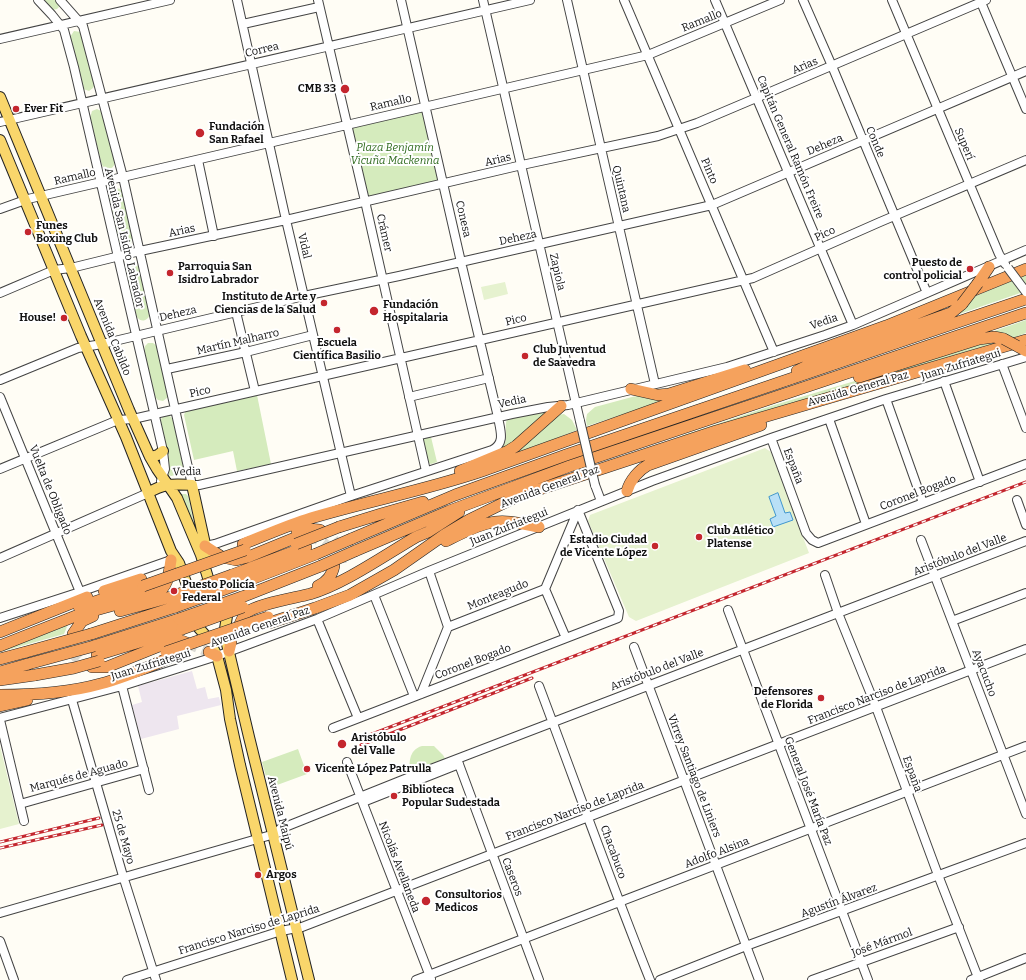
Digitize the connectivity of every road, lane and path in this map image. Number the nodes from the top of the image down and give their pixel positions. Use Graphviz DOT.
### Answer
graph roads {
  1 [pos="38,0"];
  2 [pos="62,0"];
  3 [pos="170,0"];
  4 [pos="237,0"];
  5 [pos="401,0"];
  6 [pos="483,0"];
  7 [pos="530,0"];
  8 [pos="567,0"];
  9 [pos="624,0"];
  10 [pos="715,0"];
  11 [pos="780,0"];
  12 [pos="802,0"];
  13 [pos="892,0"];
  14 [pos="982,1"];
  15 [pos="155,2"];
  16 [pos="318,3"];
  17 [pos="485,10"];
  18 [pos="79,21"];
  19 [pos="726,23"];
  20 [pos="243,24"];
  21 [pos="60,26"];
  22 [pos="407,28"];
  23 [pos="906,34"];
  24 [pos="0,39"];
  25 [pos="328,46"];
  26 [pos="648,55"];
  27 [pos="251,64"];
  28 [pos="832,66"];
  29 [pos="583,70"];
  30 [pos="1026,71"];
  31 [pos="1012,78"];
  32 [pos="503,89"];
  33 [pos="0,97"];
  34 [pos="756,98"];
  35 [pos="102,99"];
  36 [pos="83,103"];
  37 [pos="426,106"];
  38 [pos="1026,109"];
  39 [pos="938,110"];
  40 [pos="5,121"];
  41 [pos="348,124"];
  42 [pos="679,129"];
  43 [pos="0,140"];
  44 [pos="863,141"];
  45 [pos="270,144"];
  46 [pos="600,148"];
  47 [pos="198,160"];
  48 [pos="1026,160"];
  49 [pos="522,165"];
  50 [pos="788,172"];
  51 [pos="123,177"];
  52 [pos="100,183"];
  53 [pos="443,184"];
  54 [pos="970,184"];
  55 [pos="32,198"];
  56 [pos="366,202"];
  57 [pos="712,205"];
  58 [pos="0,209"];
  59 [pos="895,216"];
  60 [pos="286,220"];
  61 [pos="619,226"];
  62 [pos="214,236"];
  63 [pos="539,244"];
  64 [pos="821,248"];
  65 [pos="1026,250"];
  66 [pos="140,251"];
  67 [pos="118,256"];
  68 [pos="1003,260"];
  69 [pos="461,262"];
  70 [pos="989,266"];
  71 [pos="71,268"];
  72 [pos="1026,269"];
  73 [pos="54,270"];
  74 [pos="383,278"];
  75 [pos="744,280"];
  76 [pos="1026,292"];
  77 [pos="0,293"];
  78 [pos="927,293"];
  79 [pos="304,296"];
  80 [pos="1026,299"];
  81 [pos="637,305"];
  82 [pos="236,312"];
  83 [pos="1026,313"];
  84 [pos="558,322"];
  85 [pos="853,325"];
  86 [pos="157,330"];
  87 [pos="313,334"];
  88 [pos="136,335"];
  89 [pos="480,340"];
  90 [pos="1022,343"];
  91 [pos="102,344"];
  92 [pos="86,346"];
  93 [pos="246,352"];
  94 [pos="774,352"];
  95 [pos="813,353"];
  96 [pos="1026,357"];
  97 [pos="401,358"];
  98 [pos="1002,364"];
  99 [pos="167,369"];
  100 [pos="322,376"];
  101 [pos="489,378"];
  102 [pos="0,380"];
  103 [pos="944,381"];
  104 [pos="655,384"];
  105 [pos="632,389"];
  106 [pos="255,391"];
  107 [pos="794,391"];
  108 [pos="750,392"];
  109 [pos="0,397"];
  110 [pos="410,397"];
  111 [pos="826,399"];
  112 [pos="886,399"];
  113 [pos="576,403"];
  114 [pos="561,406"];
  115 [pos="174,409"];
  116 [pos="154,413"];
  117 [pos="498,417"];
  118 [pos="133,419"];
  119 [pos="828,419"];
  120 [pos="118,420"];
  121 [pos="1026,428"];
  122 [pos="418,435"];
  123 [pos="771,438"];
  124 [pos="163,451"];
  125 [pos="341,453"];
  126 [pos="150,457"];
  127 [pos="25,458"];
  128 [pos="1026,464"];
  129 [pos="0,469"];
  130 [pos="426,471"];
  131 [pos="166,480"];
  132 [pos="980,482"];
  133 [pos="192,485"];
  134 [pos="152,491"];
  135 [pos="627,491"];
  136 [pos="398,495"];
  137 [pos="455,495"];
  138 [pos="351,496"];
  139 [pos="487,496"];
  140 [pos="1017,500"];
  141 [pos="600,501"];
  142 [pos="923,503"];
  143 [pos="578,510"];
  144 [pos="866,524"];
  145 [pos="1026,525"];
  146 [pos="539,527"];
  147 [pos="320,530"];
  148 [pos="344,532"];
  149 [pos="428,532"];
  150 [pos="56,534"];
  151 [pos="921,540"];
  152 [pos="1026,541"];
  153 [pos="304,542"];
  154 [pos="818,543"];
  155 [pos="244,547"];
  156 [pos="208,548"];
  157 [pos="172,556"];
  158 [pos="0,558"];
  159 [pos="407,562"];
  160 [pos="429,571"];
  161 [pos="825,575"];
  162 [pos="935,576"];
  163 [pos="234,580"];
  164 [pos="142,583"];
  165 [pos="327,587"];
  166 [pos="545,589"];
  167 [pos="80,592"];
  168 [pos="1026,593"];
  169 [pos="374,595"];
  170 [pos="173,602"];
  171 [pos="242,602"];
  172 [pos="728,610"];
  173 [pos="87,612"];
  174 [pos="838,613"];
  175 [pos="224,617"];
  176 [pos="1,618"];
  177 [pos="317,619"];
  178 [pos="269,620"];
  179 [pos="952,621"];
  180 [pos="24,622"];
  181 [pos="240,624"];
  182 [pos="200,626"];
  183 [pos="448,627"];
  184 [pos="225,629"];
  185 [pos="0,632"];
  186 [pos="205,635"];
  187 [pos="566,638"];
  188 [pos="0,639"];
  189 [pos="190,641"];
  190 [pos="0,646"];
  191 [pos="229,646"];
  192 [pos="634,647"];
  193 [pos="743,649"];
  194 [pos="1026,650"];
  195 [pos="213,652"];
  196 [pos="167,655"];
  197 [pos="0,659"];
  198 [pos="93,660"];
  199 [pos="972,670"];
  200 [pos="0,672"];
  201 [pos="0,680"];
  202 [pos="122,686"];
  203 [pos="540,686"];
  204 [pos="648,686"];
  205 [pos="54,693"];
  206 [pos="0,695"];
  207 [pos="417,695"];
  208 [pos="72,700"];
  209 [pos="0,706"];
  210 [pos="876,707"];
  211 [pos="358,718"];
  212 [pos="0,719"];
  213 [pos="553,722"];
  214 [pos="333,728"];
  215 [pos="779,745"];
  216 [pos="1026,746"];
  217 [pos="1003,755"];
  218 [pos="347,762"];
  219 [pos="458,762"];
  220 [pos="144,769"];
  221 [pos="684,781"];
  222 [pos="95,783"];
  223 [pos="149,790"];
  224 [pos="908,792"];
  225 [pos="361,800"];
  226 [pos="20,804"];
  227 [pos="1026,814"];
  228 [pos="589,817"];
  229 [pos="24,821"];
  230 [pos="810,828"];
  231 [pos="274,833"];
  232 [pos="257,838"];
  233 [pos="1026,843"];
  234 [pos="492,855"];
  235 [pos="716,865"];
  236 [pos="938,875"];
  237 [pos="123,876"];
  238 [pos="397,890"];
  239 [pos="619,902"];
  240 [pos="842,912"];
  241 [pos="0,913"];
  242 [pos="959,927"];
  243 [pos="296,928"];
  244 [pos="280,931"];
  245 [pos="523,938"];
  246 [pos="0,942"];
  247 [pos="746,946"];
  248 [pos="1026,958"];
  249 [pos="862,962"];
  250 [pos="153,971"];
  251 [pos="430,977"];
  252 [pos="976,979"];
  253 [pos="14,980"];
  254 [pos="127,980"];
  255 [pos="156,980"];
  256 [pos="292,980"];
  257 [pos="309,980"];
  258 [pos="416,980"];
  259 [pos="539,980"];
  260 [pos="650,980"];
  261 [pos="660,980"];
  262 [pos="759,980"];
  263 [pos="812,980"];
  264 [pos="868,980"];
  1 -- 21 [label="street, Avenida San Isidro Labrador"];
  2 -- 18 [label="street, Avenida San Isidro Labrador"];
  3 -- 15 [label="street"];
  4 -- 20 [label="street, Vidal"];
  5 -- 22 [label="street, Conesa"];
  6 -- 17 [label="street, Zapiola"];
  7 -- 17 [label="street, Correa"];
  8 -- 29 [label="street, Quintana"];
  9 -- 26 [label="street, Pinto"];
  10 -- 19 [label="street, Capitán General Ramón Freire"];
  11 -- 19 [label="street, Ramallo"];
  12 -- 28 [label="street, Conde"];
  13 -- 23 [label="street, Superí"];
  14 -- 23 [label="street, Arias"];
  14 -- 31 [label="street"];
  15 -- 18 [label="street"];
  16 -- 20 [label="street"];
  16 -- 25 [label="street, Crámer"];
  17 -- 22 [label="street, Correa"];
  17 -- 32 [label="street, Zapiola"];
  18 -- 21 [label="street"];
  18 -- 35 [label="street, Avenida San Isidro Labrador"];
  19 -- 26 [label="street, Ramallo"];
  19 -- 34 [label="street, Capitán General Ramón Freire"];
  20 -- 27 [label="street, Vidal"];
  21 -- 24 [label="street"];
  21 -- 36 [label="street, Avenida San Isidro Labrador"];
  22 -- 25 [label="street, Correa"];
  22 -- 37 [label="street, Conesa"];
  23 -- 28 [label="street, Arias"];
  23 -- 39 [label="street, Superí"];
  25 -- 27 [label="street, Correa"];
  25 -- 41 [label="street, Crámer"];
  26 -- 29 [label="street, Ramallo"];
  26 -- 42 [label="street, Pinto"];
  27 -- 35 [label="street, Correa"];
  27 -- 45 [label="street, Vidal"];
  28 -- 34 [label="street, Arias"];
  28 -- 44 [label="street, Conde"];
  29 -- 32 [label="street, Ramallo"];
  29 -- 46 [label="street, Quintana"];
  30 -- 31 [label="street, Deheza"];
  31 -- 38 [label="street"];
  31 -- 39 [label="street, Deheza"];
  32 -- 37 [label="street, Ramallo"];
  32 -- 49 [label="street, Zapiola"];
  33 -- 40 [label="main road, Avenida Cabildo"];
  34 -- 42 [label="street, Arias"];
  34 -- 50 [label="street, Capitán General Ramón Freire"];
  35 -- 36 [label="street, Correa"];
  35 -- 51 [label="street, Avenida San Isidro Labrador"];
  36 -- 40 [label="street, Correa"];
  36 -- 52 [label="street, Avenida San Isidro Labrador"];
  37 -- 41 [label="street, Ramallo"];
  37 -- 53 [label="street, Conesa"];
  39 -- 44 [label="street, Deheza"];
  39 -- 54 [label="street, Superí"];
  40 -- 55 [label="main road, Avenida Cabildo"];
  41 -- 45 [label="street, Ramallo"];
  41 -- 56 [label="street, Crámer"];
  42 -- 46 [label="street, Arias"];
  42 -- 57 [label="street, Pinto"];
  43 -- 55 [label="main road, Avenida Cabildo"];
  44 -- 50 [label="street, Deheza"];
  44 -- 59 [label="street, Conde"];
  45 -- 47 [label="street, Ramallo"];
  45 -- 60 [label="street, Vidal"];
  46 -- 49 [label="street, Arias"];
  46 -- 61 [label="street, Quintana"];
  47 -- 51 [label="street, Ramallo"];
  47 -- 62 [label="street"];
  48 -- 54 [label="street, Pico"];
  49 -- 53 [label="street, Arias"];
  49 -- 63 [label="street, Zapiola"];
  50 -- 57 [label="street, Deheza"];
  50 -- 64 [label="street, Capitán General Ramón Freire"];
  51 -- 52 [label="street, Ramallo"];
  51 -- 66 [label="street, Avenida San Isidro Labrador"];
  52 -- 55 [label="street, Ramallo"];
  52 -- 67 [label="street, Avenida San Isidro Labrador"];
  53 -- 56 [label="street, Arias"];
  53 -- 69 [label="street, Conesa"];
  54 -- 59 [label="street, Pico"];
  54 -- 68 [label="street, Superí"];
  55 -- 58 [label="street, Ramallo"];
  55 -- 71 [label="main road, Avenida Cabildo"];
  55 -- 73 [label="main road, Avenida Cabildo"];
  56 -- 60 [label="street, Arias"];
  56 -- 74 [label="street, Crámer"];
  57 -- 61 [label="street, Deheza"];
  57 -- 75 [label="street, Pinto"];
  59 -- 64 [label="street, Pico"];
  59 -- 78 [label="street, Conde"];
  60 -- 62 [label="street, Arias"];
  60 -- 79 [label="street, Vidal"];
  61 -- 63 [label="street, Deheza"];
  61 -- 81 [label="street, Quintana"];
  62 -- 66 [label="street, Arias"];
  63 -- 69 [label="street, Deheza"];
  63 -- 84 [label="street, Zapiola"];
  64 -- 75 [label="street, Pico"];
  64 -- 85 [label="street, Capitán General Ramón Freire"];
  65 -- 68 [label="street, Vedia"];
  66 -- 67 [label="street, Arias"];
  66 -- 86 [label="street, Avenida San Isidro Labrador"];
  67 -- 71 [label="street, Arias"];
  67 -- 88 [label="street, Avenida San Isidro Labrador"];
  68 -- 70 [label="street, Vedia"];
  68 -- 76 [label="street, Superí, bridge"];
  69 -- 74 [label="street, Deheza"];
  69 -- 89 [label="street, Conesa"];
  70 -- 78 [label="street, Vedia"];
  70 -- 108 [label="highway, bridge"];
  71 -- 73 [label="street, Arias"];
  71 -- 91 [label="main road, Avenida Cabildo"];
  72 -- 95 [label="highway"];
  73 -- 77 [label="street, Arias"];
  73 -- 92 [label="main road, Avenida Cabildo"];
  74 -- 79 [label="street, Deheza"];
  74 -- 97 [label="street, Crámer"];
  75 -- 81 [label="street, Pico"];
  75 -- 94 [label="street, Pinto"];
  78 -- 85 [label="street, Vedia"];
  79 -- 82 [label="street, Deheza"];
  79 -- 87 [label="street, Vidal"];
  80 -- 108 [label="highway"];
  81 -- 84 [label="street, Pico"];
  81 -- 104 [label="street, Quintana"];
  82 -- 86 [label="street, Deheza"];
  82 -- 93 [label="street"];
  83 -- 107 [label="highway, Avenida General Paz"];
  84 -- 89 [label="street, Pico"];
  84 -- 113 [label="street, Zapiola"];
  85 -- 94 [label="street, Vedia"];
  86 -- 88 [label="street, Deheza"];
  86 -- 99 [label="street, Avenida San Isidro Labrador"];
  87 -- 93 [label="street, Martín Malharro"];
  87 -- 100 [label="street, Vidal"];
  88 -- 91 [label="street, Deheza"];
  88 -- 116 [label="street, Avenida San Isidro Labrador"];
  89 -- 97 [label="street, Pico"];
  89 -- 101 [label="street, Conesa"];
  90 -- 107 [label="highway, bridge"];
  90 -- 111 [label="highway, Avenida General Paz"];
  91 -- 92 [label="street, Deheza"];
  91 -- 118 [label="main road, Avenida Cabildo"];
  92 -- 102 [label="street, Deheza"];
  92 -- 120 [label="main road, Avenida Cabildo"];
  93 -- 99 [label="street, Martín Malharro"];
  93 -- 106 [label="street"];
  94 -- 104 [label="street, Vedia"];
  95 -- 105 [label="highway"];
  95 -- 136 [label="highway"];
  96 -- 98 [label="street, Juan Zufriategui"];
  97 -- 100 [label="street, Pico"];
  97 -- 110 [label="street, Crámer"];
  98 -- 103 [label="street, Juan Zufriategui"];
  98 -- 121 [label="street"];
  99 -- 115 [label="street, Avenida San Isidro Labrador"];
  100 -- 106 [label="street, Pico"];
  100 -- 125 [label="street, Vidal"];
  101 -- 110 [label="street"];
  101 -- 117 [label="street, Conesa"];
  103 -- 112 [label="street, Juan Zufriategui"];
  103 -- 132 [label="street"];
  104 -- 105 [label="street, Vedia"];
  105 -- 113 [label="street, Vedia"];
  106 -- 115 [label="street, Pico"];
  107 -- 139 [label="highway, Avenida General Paz"];
  108 -- 137 [label="highway"];
  109 -- 127 [label="street, Vuelta de Obligado"];
  110 -- 122 [label="street, Crámer"];
  111 -- 135 [label="highway"];
  111 -- 159 [label="highway, Avenida General Paz"];
  112 -- 119 [label="street, Juan Zufriategui"];
  112 -- 142 [label="street"];
  113 -- 114 [label="street, Vedia"];
  113 -- 141 [label="street, Zapiola, bridge"];
  114 -- 117 [label="street, Vedia"];
  114 -- 136 [label="highway"];
  115 -- 116 [label="street, Pico"];
  115 -- 133 [label="street, Avenida San Isidro Labrador"];
  116 -- 118 [label="street, Pico"];
  116 -- 124 [label="street, Avenida San Isidro Labrador"];
  117 -- 122 [label="street, Vedia"];
  117 -- 130 [label="street, Conesa"];
  118 -- 120 [label="street, Pico"];
  118 -- 126 [label="main road, Avenida Cabildo"];
  119 -- 123 [label="street, Juan Zufriategui"];
  119 -- 144 [label="street"];
  120 -- 127 [label="street, Pico"];
  120 -- 134 [label="main road, Avenida Cabildo"];
  122 -- 125 [label="street, Vedia"];
  122 -- 130 [label="street, Crámer"];
  123 -- 135 [label="street, Juan Zufriategui"];
  123 -- 154 [label="street, España"];
  124 -- 126 [label="main road"];
  124 -- 131 [label="street, Avenida San Isidro Labrador"];
  125 -- 133 [label="street, Vedia"];
  125 -- 138 [label="street, Vidal"];
  126 -- 131 [label="main road, Avenida Cabildo"];
  127 -- 129 [label="street, Pico"];
  127 -- 150 [label="street, Vuelta de Obligado"];
  128 -- 132 [label="street, Coronel Bogado"];
  130 -- 138 [label="street"];
  131 -- 133 [label="main road, Vedia"];
  131 -- 134 [label="main road, Vedia"];
  131 -- 156 [label="main road, Avenida Cabildo"];
  132 -- 142 [label="street, Coronel Bogado"];
  133 -- 156 [label="main road, Avenida Cabildo"];
  134 -- 150 [label="street, Vedia"];
  134 -- 157 [label="main road, Avenida Cabildo"];
  135 -- 141 [label="street, Juan Zufriategui"];
  136 -- 155 [label="highway"];
  137 -- 148 [label="highway"];
  137 -- 148 [label="highway"];
  138 -- 156 [label="street"];
  139 -- 149 [label="highway"];
  139 -- 171 [label="highway, Avenida General Paz, bridge"];
  140 -- 145 [label="street"];
  141 -- 143 [label="street, Juan Zufriategui"];
  142 -- 144 [label="street, Coronel Bogado"];
  143 -- 146 [label="street, Juan Zufriategui"];
  143 -- 166 [label="street, Monteagudo"];
  143 -- 187 [label="street, Coronel Bogado"];
  144 -- 154 [label="street, Coronel Bogado"];
  146 -- 159 [label="highway"];
  146 -- 160 [label="street, Juan Zufriategui"];
  147 -- 155 [label="highway"];
  148 -- 153 [label="highway"];
  148 -- 163 [label="highway, bridge"];
  149 -- 165 [label="highway"];
  149 -- 178 [label="highway"];
  150 -- 158 [label="street, Vedia"];
  150 -- 167 [label="street, Vuelta de Obligado"];
  151 -- 162 [label="street, Ayacucho"];
  152 -- 162 [label="street, Aristóbulo del Valle"];
  153 -- 156 [label="highway"];
  153 -- 163 [label="highway"];
  155 -- 164 [label="highway"];
  157 -- 157 [label="main road, Avenida Cabildo"];
  157 -- 167 [label="street"];
  157 -- 173 [label="highway"];
  159 -- 178 [label="highway, Avenida General Paz"];
  160 -- 169 [label="street, Juan Zufriategui"];
  160 -- 183 [label="street"];
  161 -- 174 [label="street, España"];
  162 -- 174 [label="street, Aristóbulo del Valle"];
  162 -- 179 [label="street, Ayacucho"];
  163 -- 170 [label="highway, bridge"];
  164 -- 180 [label="highway"];
  164 -- 188 [label="highway"];
  165 -- 171 [label="highway"];
  165 -- 181 [label="highway"];
  166 -- 183 [label="street, Monteagudo"];
  166 -- 187 [label="street"];
  167 -- 176 [label="street"];
  168 -- 179 [label="street"];
  169 -- 177 [label="street, Juan Zufriategui"];
  169 -- 207 [label="street"];
  170 -- 173 [label="highway"];
  170 -- 197 [label="highway, bridge"];
  171 -- 198 [label="highway, Avenida General Paz, bridge"];
  172 -- 193 [label="street, General José María Paz"];
  173 -- 190 [label="highway"];
  174 -- 193 [label="street, Aristóbulo del Valle"];
  174 -- 210 [label="street, España"];
  175 -- 184 [label="main road"];
  176 -- 180 [label="highway"];
  177 -- 191 [label="street, Juan Zufriategui"];
  177 -- 211 [label="street"];
  178 -- 196 [label="highway, Avenida General Paz"];
  179 -- 199 [label="street, Ayacucho"];
  180 -- 185 [label="highway"];
  182 -- 186 [label="main road"];
  183 -- 207 [label="street"];
  187 -- 207 [label="street, Coronel Bogado"];
  189 -- 198 [label="highway"];
  191 -- 195 [label="street, Juan Zufriategui"];
  191 -- 231 [label="main road, Avenida Maipú"];
  192 -- 204 [label="street, Virrey Santiago de Liniers"];
  193 -- 204 [label="street, Aristóbulo del Valle"];
  193 -- 215 [label="street, General José María Paz"];
  194 -- 199 [label="street, Francisco Narciso de Laprida"];
  195 -- 202 [label="street, Juan Zufriategui"];
  195 -- 232 [label="main road"];
  196 -- 198 [label="highway"];
  196 -- 205 [label="highway, Avenida General Paz"];
  198 -- 200 [label="highway, bridge"];
  198 -- 201 [label="highway, bridge"];
  199 -- 210 [label="street, Francisco Narciso de Laprida"];
  199 -- 217 [label="street, Ayacucho"];
  202 -- 208 [label="street, Juan Zufriategui"];
  202 -- 220 [label="street"];
  203 -- 213 [label="street, Chacabuco"];
  204 -- 213 [label="street, Aristóbulo del Valle"];
  204 -- 221 [label="street, Virrey Santiago de Liniers"];
  205 -- 206 [label="highway, Avenida General Paz"];
  205 -- 209 [label="highway"];
  207 -- 211 [label="street, Coronel Bogado"];
  208 -- 212 [label="street, Juan Zufriategui"];
  208 -- 222 [label="street, 25 de Mayo"];
  210 -- 215 [label="street, Francisco Narciso de Laprida"];
  210 -- 224 [label="street, España"];
  211 -- 214 [label="street, Coronel Bogado"];
  212 -- 226 [label="street"];
  213 -- 219 [label="street, Aristóbulo del Valle"];
  213 -- 228 [label="street, Chacabuco"];
  215 -- 221 [label="street, Francisco Narciso de Laprida"];
  215 -- 230 [label="street, General José María Paz"];
  216 -- 217 [label="street, Adolfo Alsina"];
  217 -- 224 [label="street, Adolfo Alsina"];
  217 -- 227 [label="street, Ayacucho"];
  218 -- 225 [label="street, Nicolás Avellaneda"];
  219 -- 225 [label="street, Aristóbulo del Valle"];
  219 -- 234 [label="street, Caseros"];
  220 -- 222 [label="street, Marqués de Aguado"];
  220 -- 223 [label="street"];
  221 -- 228 [label="street, Francisco Narciso de Laprida"];
  221 -- 235 [label="street, Virrey Santiago de Liniers"];
  222 -- 226 [label="street, Marqués de Aguado"];
  222 -- 237 [label="street, 25 de Mayo"];
  224 -- 230 [label="street, Adolfo Alsina"];
  224 -- 236 [label="street, España"];
  225 -- 231 [label="street, Aristóbulo del Valle"];
  225 -- 238 [label="street, Nicolás Avellaneda"];
  226 -- 229 [label="street"];
  228 -- 234 [label="street, Francisco Narciso de Laprida"];
  228 -- 239 [label="street, Chacabuco"];
  230 -- 235 [label="street, Adolfo Alsina"];
  230 -- 240 [label="street, General José María Paz"];
  231 -- 232 [label="street, Aristóbulo del Valle"];
  231 -- 243 [label="main road, Avenida Maipú"];
  232 -- 237 [label="street, Aristóbulo del Valle"];
  232 -- 244 [label="main road"];
  233 -- 236 [label="street, Agustín Álvarez"];
  234 -- 238 [label="street, Francisco Narciso de Laprida"];
  234 -- 245 [label="street, Caseros"];
  235 -- 239 [label="street, Adolfo Alsina"];
  235 -- 247 [label="street, Virrey Santiago de Liniers"];
  236 -- 240 [label="street, Agustín Álvarez"];
  236 -- 242 [label="street, España"];
  237 -- 241 [label="street, Aristóbulo del Valle"];
  237 -- 250 [label="street, 25 de Mayo"];
  238 -- 243 [label="street, Francisco Narciso de Laprida"];
  238 -- 251 [label="street, Nicolás Avellaneda"];
  239 -- 245 [label="street, Adolfo Alsina"];
  239 -- 260 [label="street, Chacabuco"];
  240 -- 247 [label="street, Agustín Álvarez"];
  240 -- 249 [label="street, General José María Paz"];
  242 -- 249 [label="street, José Mármol"];
  242 -- 252 [label="street, España"];
  243 -- 244 [label="street, Francisco Narciso de Laprida"];
  243 -- 257 [label="main road, Avenida Maipú"];
  244 -- 250 [label="street, Francisco Narciso de Laprida"];
  244 -- 256 [label="main road"];
  245 -- 251 [label="street, Adolfo Alsina"];
  245 -- 259 [label="street, Caseros"];
  246 -- 253 [label="street"];
  247 -- 261 [label="street, Agustín Álvarez"];
  247 -- 262 [label="street, Virrey Santiago de Liniers"];
  248 -- 252 [label="street"];
  249 -- 263 [label="street, José Mármol"];
  249 -- 264 [label="street, General José María Paz"];
  250 -- 254 [label="street, Francisco Narciso de Laprida"];
  250 -- 255 [label="street, 25 de Mayo"];
  251 -- 258 [label="street, Adolfo Alsina"];
}
